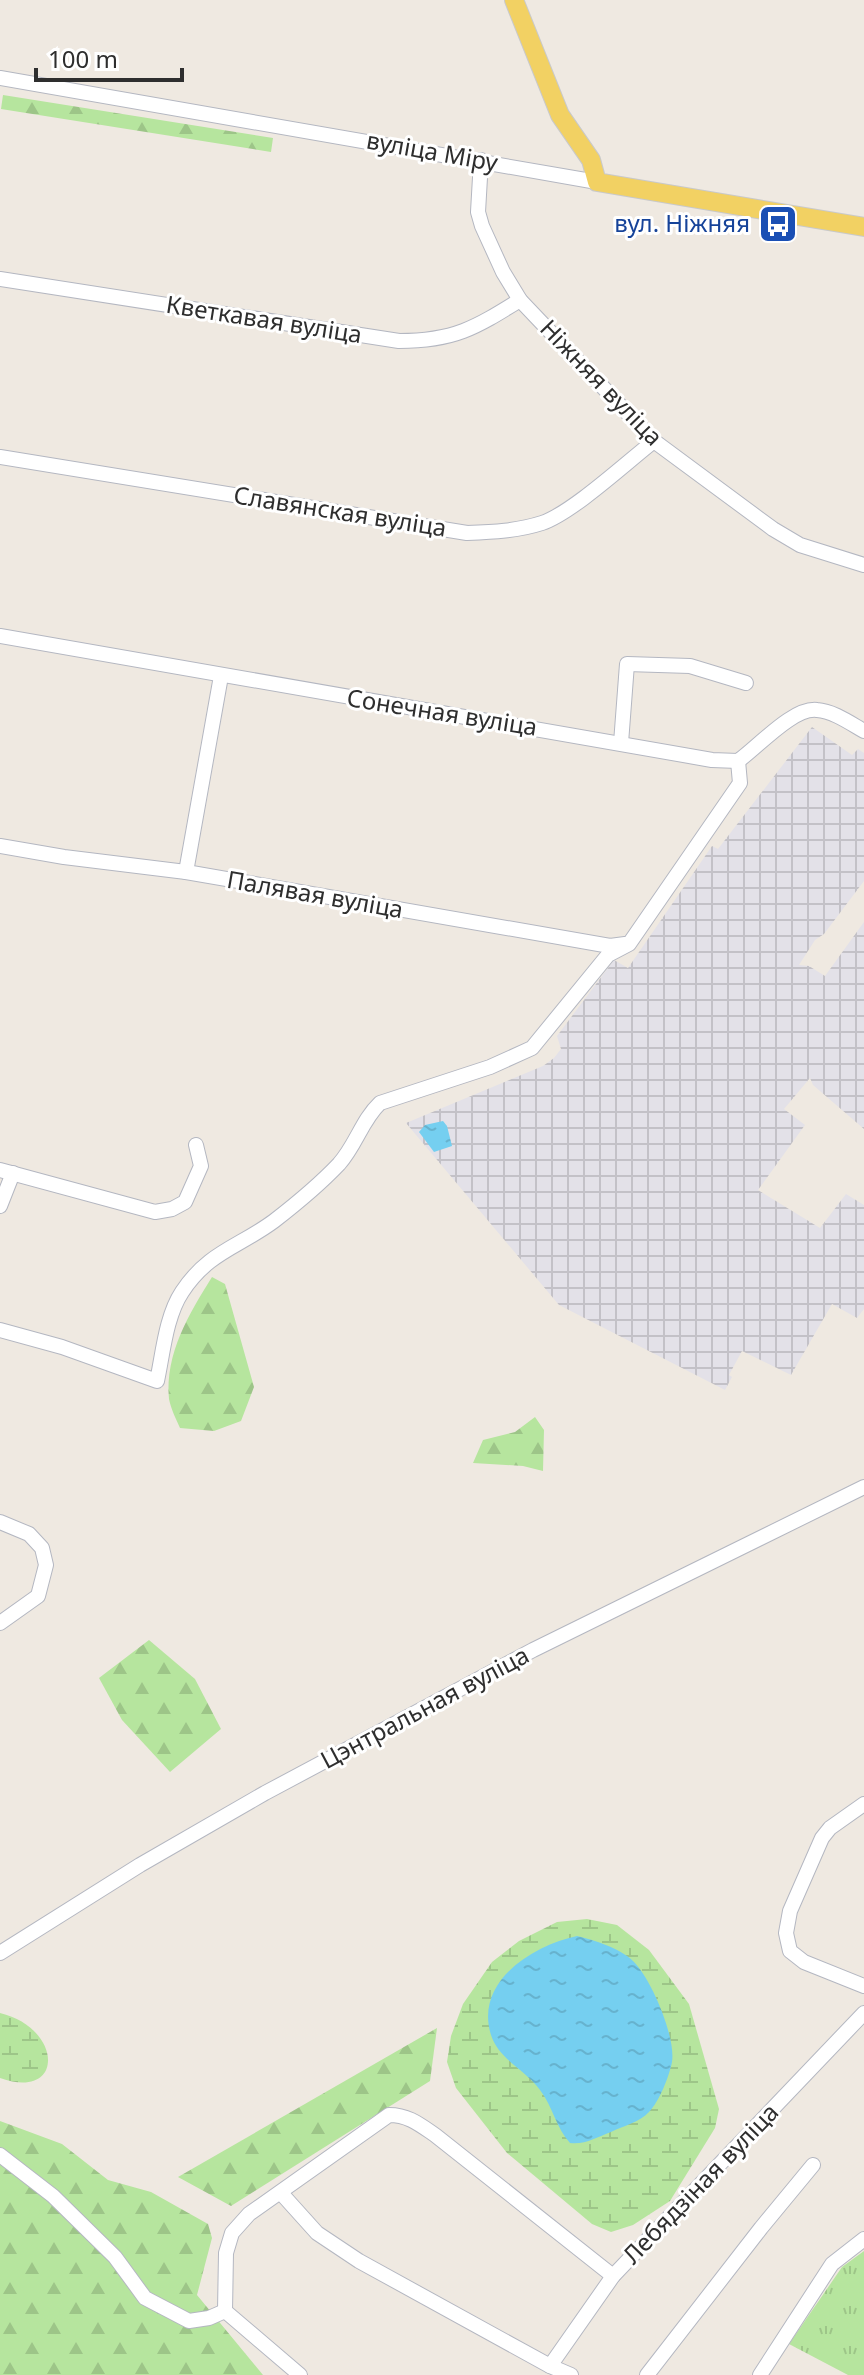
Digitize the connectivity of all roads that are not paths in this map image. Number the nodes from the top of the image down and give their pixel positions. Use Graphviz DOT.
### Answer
graph roads {
  1 [pos="514,0"];
  2 [pos="0,78"];
  3 [pos="481,160"];
  4 [pos="597,182"];
  5 [pos="864,227"];
  6 [pos="0,279"];
  7 [pos="520,300"];
  8 [pos="654,441"];
  9 [pos="0,457"];
  10 [pos="864,565"];
  11 [pos="0,636"];
  12 [pos="221,676"];
  13 [pos="746,683"];
  14 [pos="864,731"];
  15 [pos="621,743"];
  16 [pos="738,761"];
  17 [pos="0,846"];
  18 [pos="186,872"];
  19 [pos="629,944"];
  20 [pos="196,1145"];
  21 [pos="7,1172"];
  22 [pos="0,1206"];
  23 [pos="0,1330"];
  24 [pos="864,1487"];
  25 [pos="0,1522"];
  26 [pos="0,1623"];
  27 [pos="858,1808"];
  28 [pos="0,1953"];
  29 [pos="864,1986"];
  30 [pos="864,2013"];
  31 [pos="0,2155"];
  32 [pos="813,2165"];
  33 [pos="281,2193"];
  34 [pos="864,2239"];
  35 [pos="613,2276"];
  36 [pos="225,2311"];
  37 [pos="550,2366"];
  38 [pos="297,2373"];
  39 [pos="571,2375"];
  40 [pos="647,2375"];
  41 [pos="760,2375"];
  1 -- 4 [label="main road"];
  2 -- 3 [label="street, вуліца Міру"];
  3 -- 4 [label="street, вуліца Міру"];
  3 -- 7 [label="street, Ніжняя вуліца"];
  4 -- 5 [label="main road, вуліца Міру"];
  6 -- 7 [label="street, Кветкавая вуліца"];
  7 -- 8 [label="street, Ніжняя вуліца"];
  8 -- 9 [label="street, Славянская вуліца"];
  8 -- 10 [label="street, Ніжняя вуліца"];
  11 -- 12 [label="street, Сонечная вуліца"];
  12 -- 15 [label="street, Сонечная вуліца"];
  12 -- 18 [label="street"];
  13 -- 15 [label="street"];
  14 -- 16 [label="street"];
  15 -- 16 [label="street, Сонечная вуліца"];
  16 -- 19 [label="street"];
  17 -- 18 [label="street, Палявая вуліца"];
  18 -- 19 [label="street, Палявая вуліца"];
  19 -- 23 [label="street"];
  20 -- 21 [label="street"];
  21 -- 22 [label="street"];
  24 -- 28 [label="street, Цэнтральная вуліца"];
  25 -- 26 [label="street"];
  27 -- 29 [label="street"];
  30 -- 35 [label="street, Лебядзіная вуліца"];
  31 -- 36 [label="street"];
  32 -- 40 [label="street"];
  33 -- 35 [label="street"];
  33 -- 36 [label="street"];
  33 -- 37 [label="street"];
  34 -- 41 [label="street"];
  35 -- 37 [label="street, Лебядзіная вуліца"];
  36 -- 38 [label="street"];
  37 -- 39 [label="street"];
}
